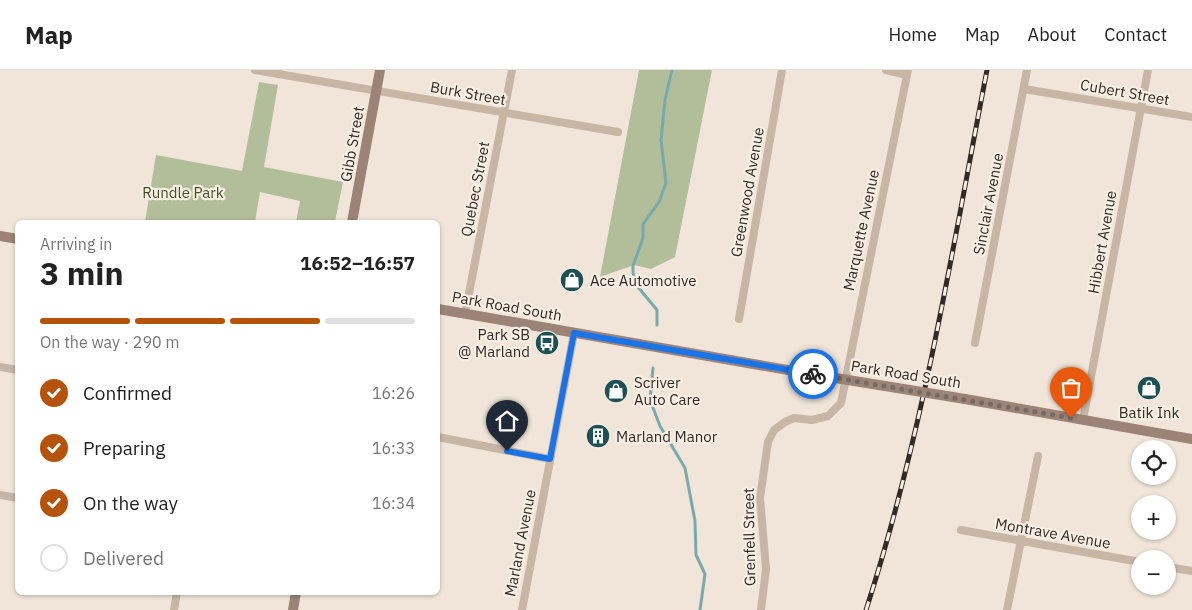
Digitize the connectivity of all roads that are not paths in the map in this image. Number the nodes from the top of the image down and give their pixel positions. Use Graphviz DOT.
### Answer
graph roads {
  1 [pos="255,70"];
  2 [pos="380,70"];
  3 [pos="512,70"];
  4 [pos="782,70"];
  5 [pos="886,70"];
  6 [pos="1028,70"];
  7 [pos="1148,70"];
  8 [pos="908,72"];
  9 [pos="1024,89"];
  10 [pos="376,91"];
  11 [pos="1141,109"];
  12 [pos="504,113"];
  13 [pos="1192,117"];
  14 [pos="618,132"];
  15 [pos="352,220"];
  16 [pos="0,236"];
  17 [pos="15,238"];
  18 [pos="440,309"];
  19 [pos="465,314"];
  20 [pos="739,319"];
  21 [pos="574,333"];
  22 [pos="975,343"];
  23 [pos="0,367"];
  24 [pos="15,370"];
  25 [pos="844,395"];
  26 [pos="1083,420"];
  27 [pos="440,437"];
  28 [pos="1192,439"];
  29 [pos="1038,456"];
  30 [pos="550,459"];
  31 [pos="0,495"];
  32 [pos="15,498"];
  33 [pos="961,530"];
  34 [pos="1020,542"];
  35 [pos="1131,560"];
  36 [pos="1176,568"];
  37 [pos="1192,571"];
  38 [pos="176,595"];
  39 [pos="296,595"];
  40 [pos="174,610"];
  41 [pos="293,610"];
  42 [pos="522,610"];
  43 [pos="761,610"];
  44 [pos="1007,610"];
  1 -- 10 [label="street, Burk Street"];
  2 -- 10 [label="main road, Gibb Street"];
  3 -- 12 [label="street, Quebec Street"];
  4 -- 20 [label="street, Greenwood Avenue"];
  5 -- 8 [label="street"];
  6 -- 9 [label="street, Sinclair Avenue"];
  7 -- 11 [label="street, Hibbert Avenue"];
  8 -- 25 [label="street, Marquette Avenue"];
  9 -- 11 [label="street, Cubert Street"];
  9 -- 22 [label="street, Sinclair Avenue"];
  10 -- 12 [label="street, Burk Street"];
  10 -- 15 [label="main road, Gibb Street"];
  11 -- 13 [label="street, Cubert Street"];
  11 -- 26 [label="street, Hibbert Avenue"];
  12 -- 14 [label="street, Burk Street"];
  12 -- 19 [label="street, Quebec Street"];
  16 -- 17 [label="main road"];
  18 -- 19 [label="main road, Park Road South"];
  19 -- 21 [label="main road, Park Road South"];
  21 -- 26 [label="main road, Park Road South, bridge"];
  21 -- 30 [label="street, Marland Avenue"];
  23 -- 24 [label="street"];
  25 -- 43 [label="street, Grenfell Street"];
  26 -- 28 [label="main road, Park Road South"];
  27 -- 30 [label="street"];
  29 -- 34 [label="street"];
  30 -- 42 [label="street, Marland Avenue"];
  31 -- 32 [label="street"];
  33 -- 34 [label="street, Montrave Avenue"];
  34 -- 35 [label="street, Montrave Avenue"];
  34 -- 44 [label="street"];
  36 -- 37 [label="street"];
  38 -- 40 [label="street"];
  39 -- 41 [label="main road"];
}
